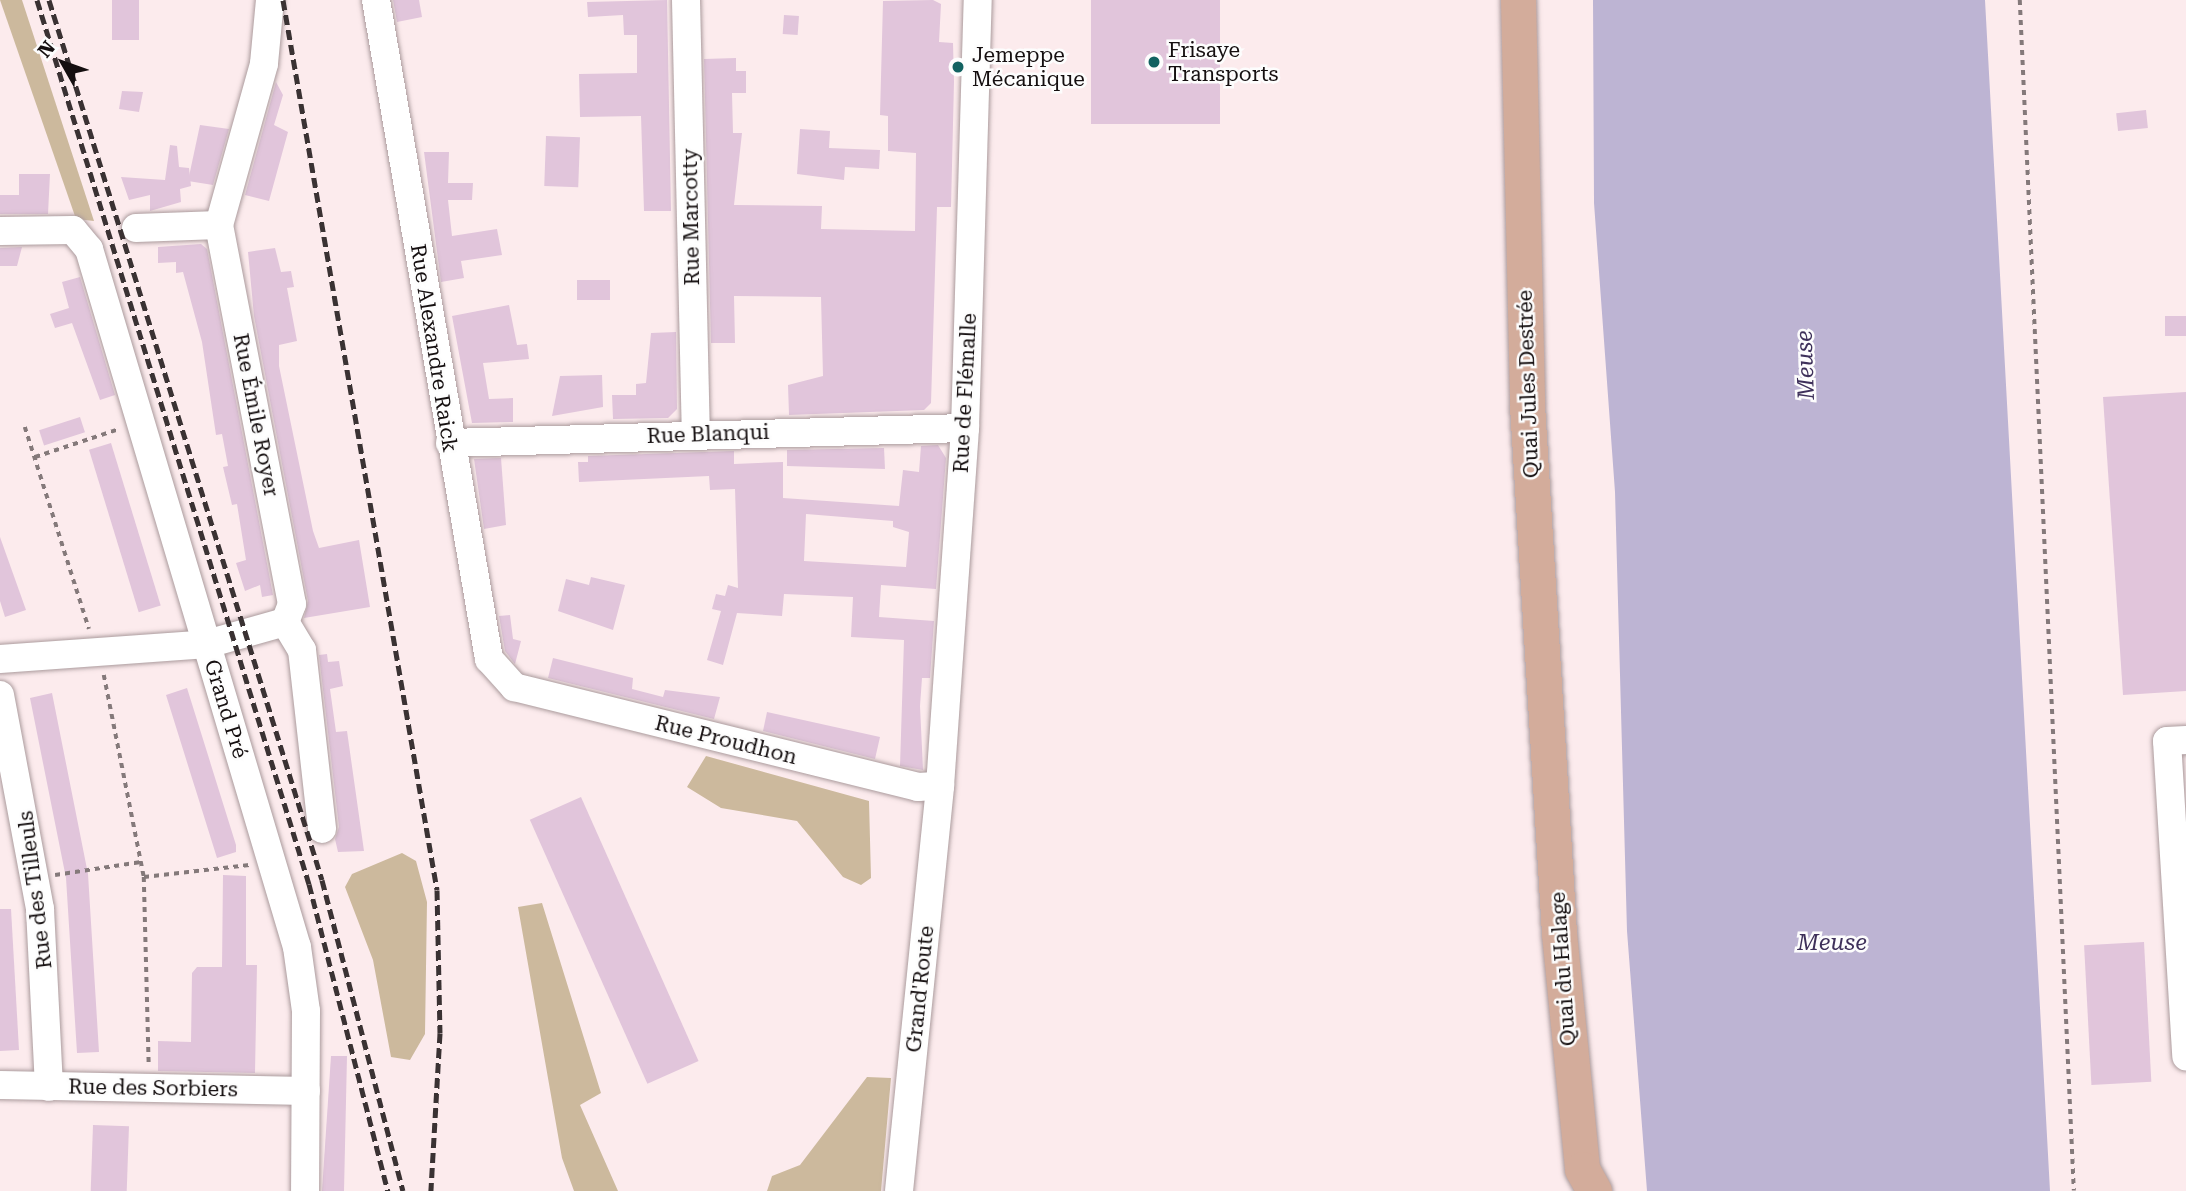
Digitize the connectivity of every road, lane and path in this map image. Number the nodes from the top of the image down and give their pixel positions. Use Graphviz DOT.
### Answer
graph roads {
  1 [pos="270,0"];
  2 [pos="376,0"];
  3 [pos="686,0"];
  4 [pos="978,0"];
  5 [pos="1518,0"];
  6 [pos="2020,0"];
  7 [pos="219,225"];
  8 [pos="136,228"];
  9 [pos="0,231"];
  10 [pos="140,422"];
  11 [pos="25,427"];
  12 [pos="965,428"];
  13 [pos="696,433"];
  14 [pos="450,443"];
  15 [pos="35,457"];
  16 [pos="285,622"];
  17 [pos="207,644"];
  18 [pos="97,651"];
  19 [pos="0,659"];
  20 [pos="514,687"];
  21 [pos="0,695"];
  22 [pos="2186,740"];
  23 [pos="1550,768"];
  24 [pos="940,786"];
  25 [pos="322,829"];
  26 [pos="141,862"];
  27 [pos="272,865"];
  28 [pos="144,877"];
  29 [pos="36,878"];
  30 [pos="2186,1056"];
  31 [pos="0,1085"];
  32 [pos="49,1087"];
  33 [pos="149,1088"];
  34 [pos="306,1091"];
  35 [pos="1583,1184"];
  36 [pos="305,1191"];
  37 [pos="899,1191"];
  38 [pos="2074,1191"];
  1 -- 7 [label="street, Rue Émile Royer"];
  2 -- 14 [label="street, Rue Alexandre Raick"];
  3 -- 13 [label="street, Rue Marcotty"];
  4 -- 12 [label="street, Rue de Flémalle"];
  5 -- 23 [label="main road, Quai Jules Destrée"];
  6 -- 38 [label="path"];
  7 -- 8 [label="street"];
  7 -- 16 [label="street, Rue Émile Royer"];
  9 -- 10 [label="street, Grand Pré"];
  10 -- 15 [label="path"];
  10 -- 17 [label="street, Grand Pré"];
  11 -- 15 [label="path"];
  12 -- 13 [label="street, Rue Blanqui"];
  12 -- 24 [label="street, Rue de Flémalle"];
  13 -- 14 [label="street, Rue Blanqui"];
  14 -- 20 [label="street, Rue Alexandre Raick"];
  15 -- 18 [label="path"];
  16 -- 17 [label="street"];
  16 -- 25 [label="street"];
  17 -- 18 [label="street"];
  17 -- 27 [label="street, Grand Pré"];
  18 -- 19 [label="street"];
  18 -- 26 [label="path"];
  20 -- 24 [label="street, Rue Proudhon"];
  21 -- 29 [label="street, Rue des Tilleuls"];
  22 -- 30 [label="street"];
  23 -- 35 [label="main road, Quai du Halage"];
  24 -- 37 [label="street, Grand'Route"];
  26 -- 28 [label="path"];
  26 -- 29 [label="path"];
  27 -- 28 [label="path"];
  27 -- 34 [label="street, Grand Pré"];
  28 -- 33 [label="path"];
  29 -- 32 [label="street, Rue des Tilleuls"];
  31 -- 32 [label="street, Rue des Sorbiers"];
  32 -- 33 [label="street, Rue des Sorbiers"];
  33 -- 34 [label="street, Rue des Sorbiers"];
  34 -- 36 [label="street, Grand Pré"];
}
